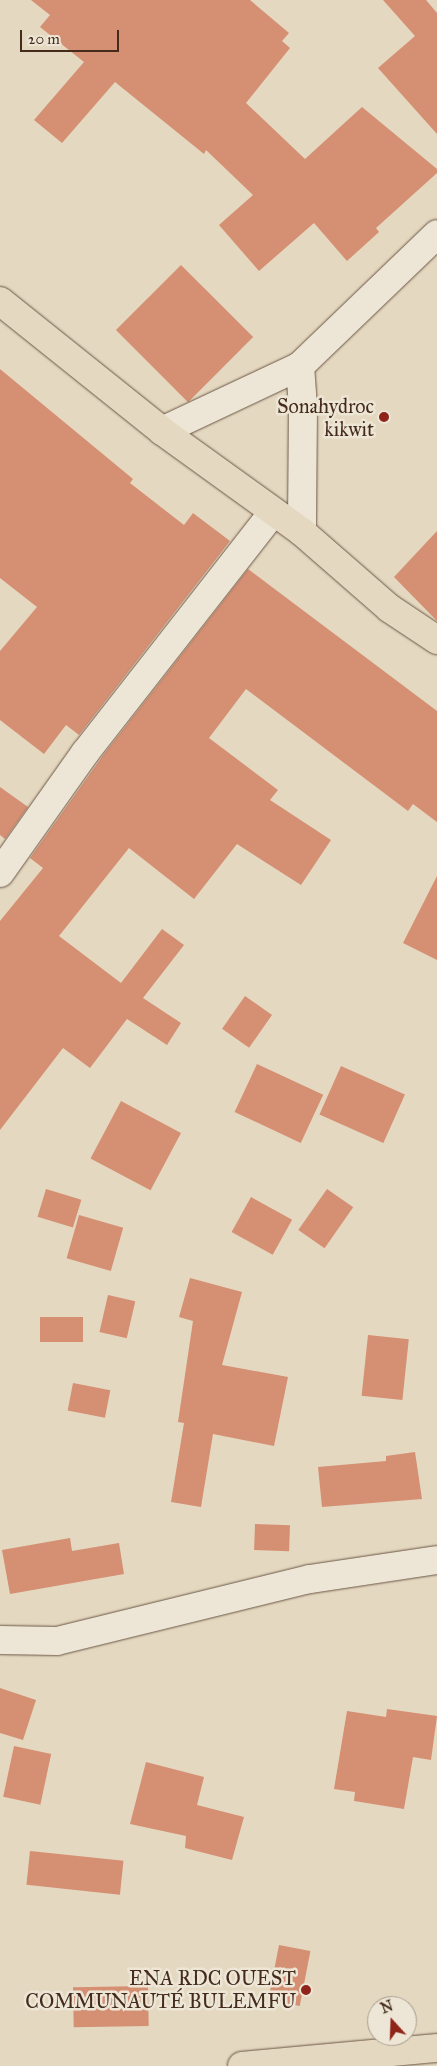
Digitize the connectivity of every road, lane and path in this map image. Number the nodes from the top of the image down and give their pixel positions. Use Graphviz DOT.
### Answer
graph roads {
  1 [pos="437,234"];
  2 [pos="0,301"];
  3 [pos="300,366"];
  4 [pos="162,431"];
  5 [pos="273,512"];
  6 [pos="302,532"];
  7 [pos="437,640"];
  8 [pos="0,873"];
  9 [pos="437,1560"];
  10 [pos="0,1640"];
  11 [pos="437,2048"];
  12 [pos="244,2066"];
  1 -- 3 [label="street"];
  2 -- 4 [label="main road"];
  3 -- 4 [label="street"];
  3 -- 6 [label="street"];
  4 -- 5 [label="main road"];
  5 -- 6 [label="main road"];
  5 -- 8 [label="street"];
  6 -- 7 [label="main road"];
  9 -- 10 [label="street"];
  11 -- 12 [label="main road"];
}
